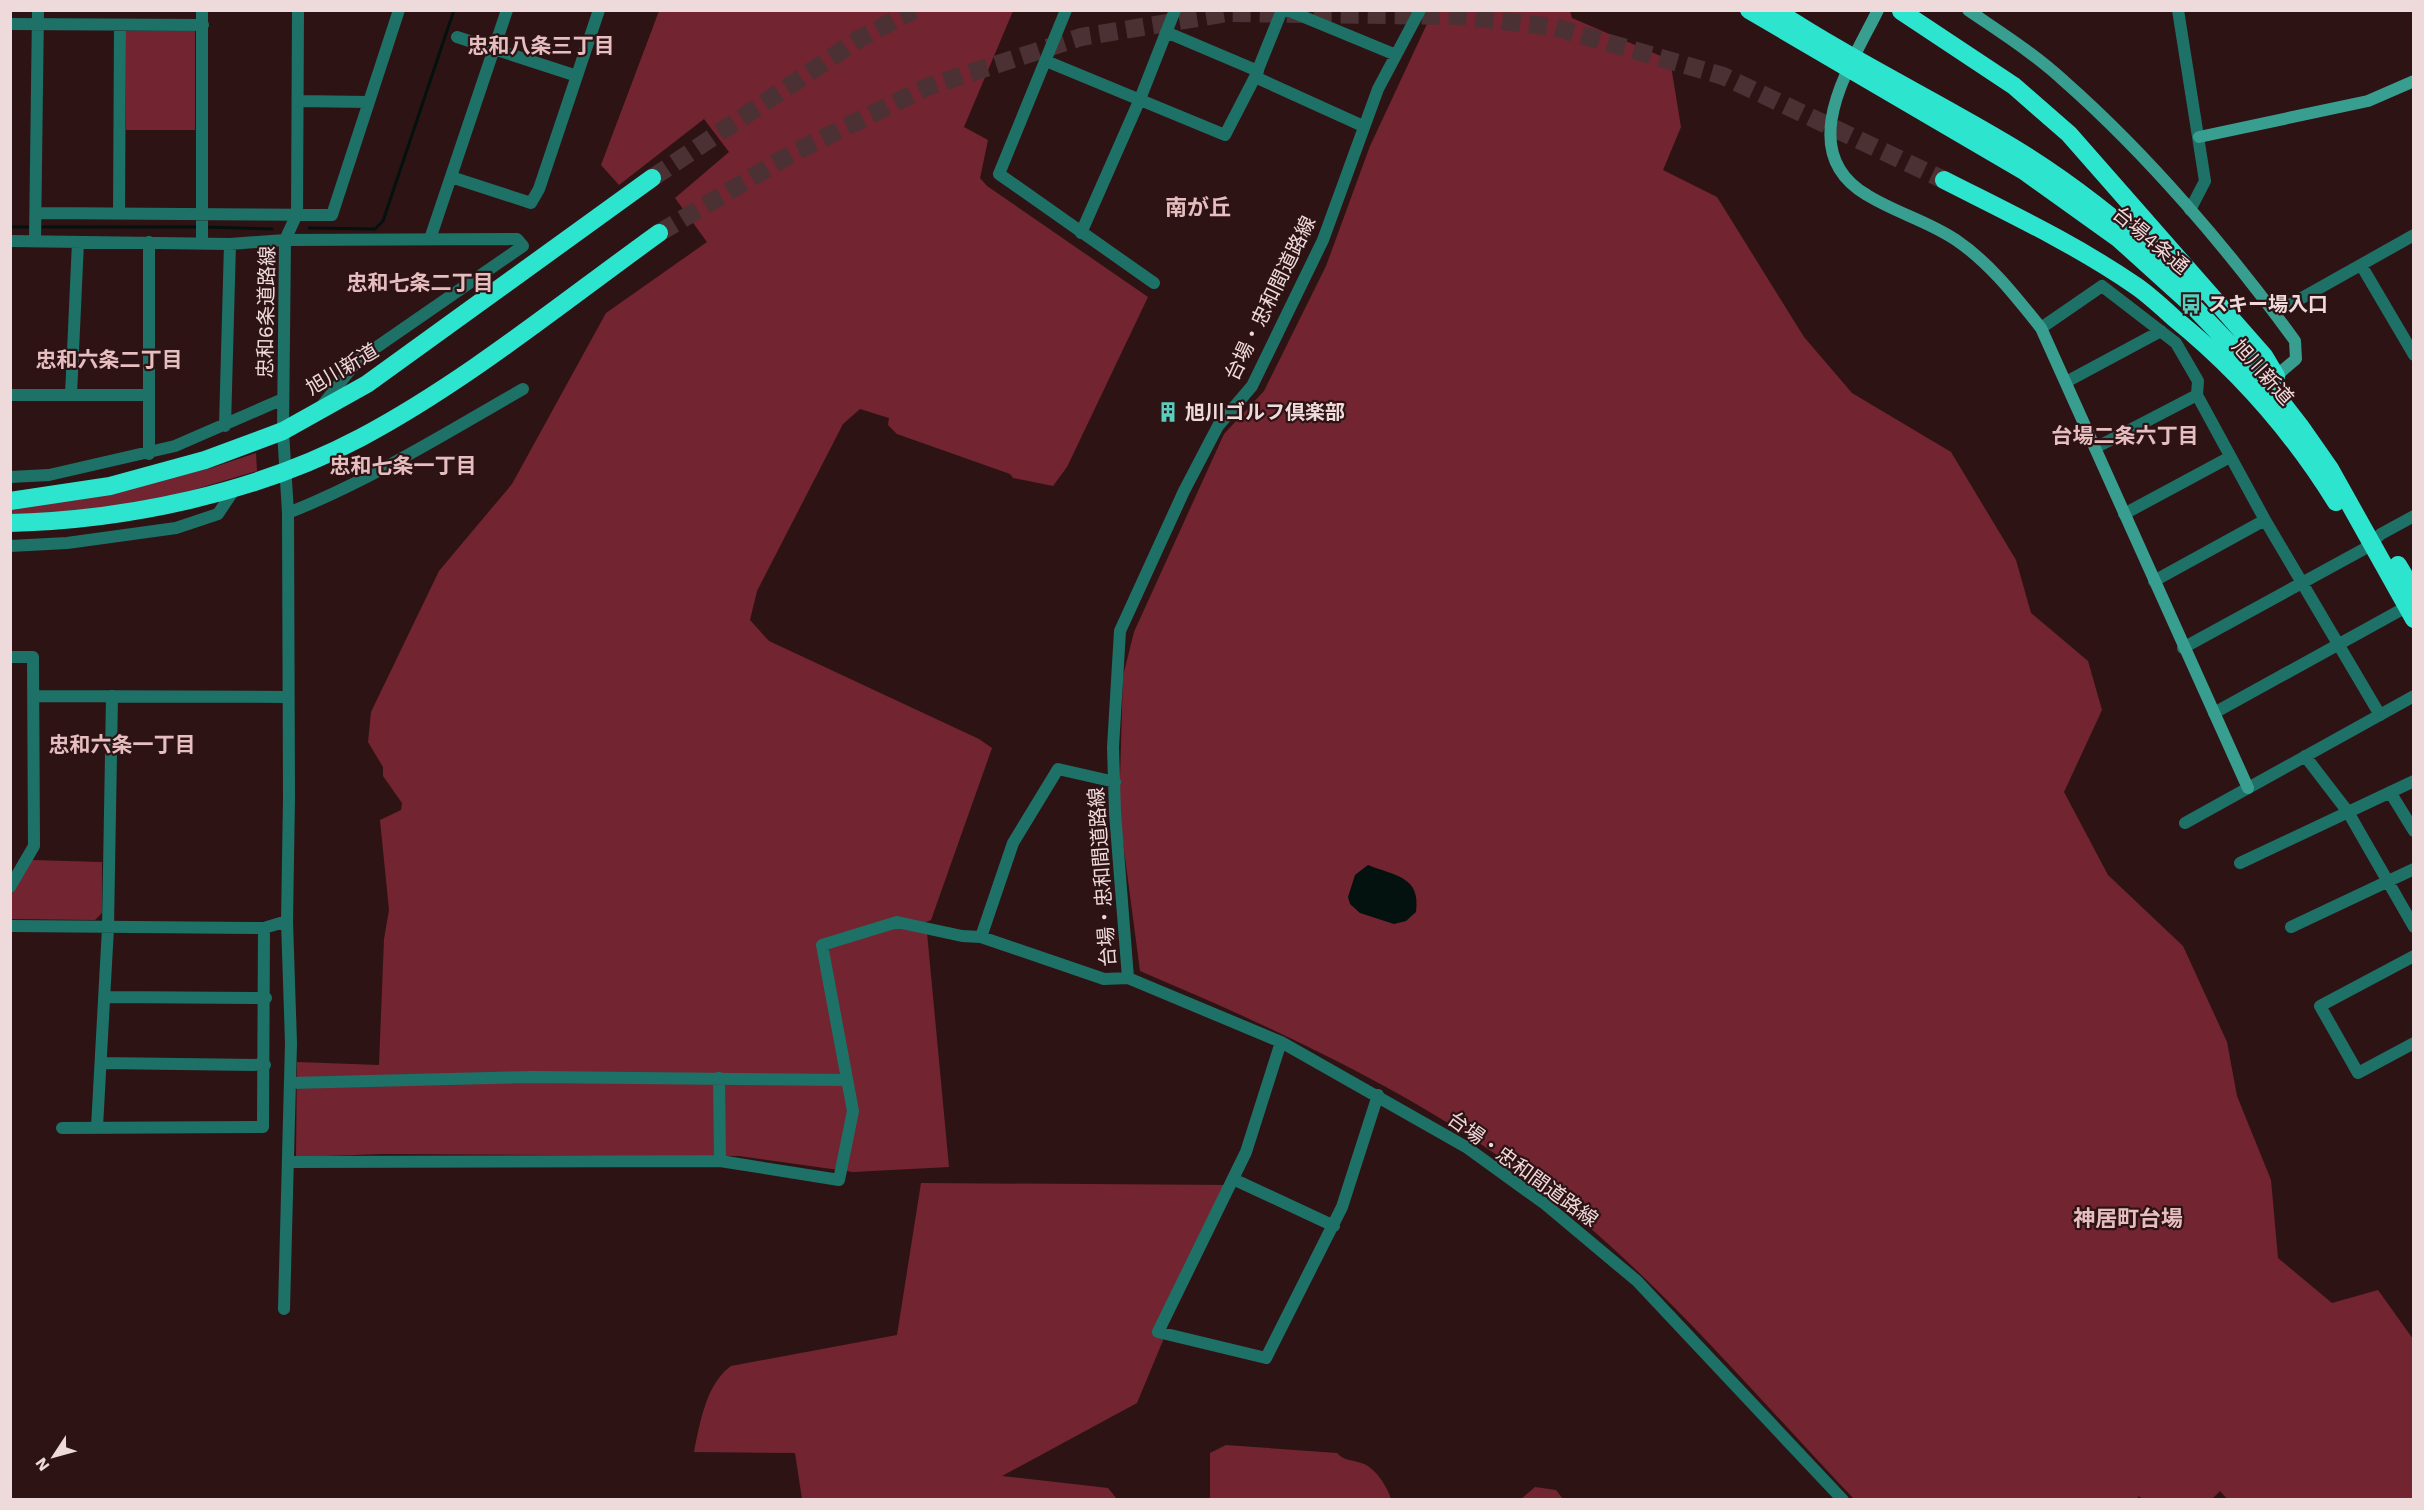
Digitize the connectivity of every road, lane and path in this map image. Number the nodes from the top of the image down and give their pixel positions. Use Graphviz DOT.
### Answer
graph roads {
  1 [pos="38,10"];
  2 [pos="202,10"];
  3 [pos="298,10"];
  4 [pos="399,10"];
  5 [pos="507,10"];
  6 [pos="600,10"];
  7 [pos="1066,10"];
  8 [pos="1175,10"];
  9 [pos="1282,10"];
  10 [pos="1287,10"];
  11 [pos="1420,10"];
  12 [pos="1749,10"];
  13 [pos="1775,10"];
  14 [pos="1878,10"];
  15 [pos="1901,10"];
  16 [pos="1968,10"];
  17 [pos="2178,10"];
  18 [pos="10,24"];
  19 [pos="38,24"];
  20 [pos="120,25"];
  21 [pos="202,25"];
  22 [pos="1166,32"];
  23 [pos="457,37"];
  24 [pos="494,48"];
  25 [pos="1396,55"];
  26 [pos="1046,61"];
  27 [pos="1852,64"];
  28 [pos="1257,74"];
  29 [pos="577,76"];
  30 [pos="2414,81"];
  31 [pos="1140,99"];
  32 [pos="298,101"];
  33 [pos="368,102"];
  34 [pos="1363,126"];
  35 [pos="2199,137"];
  36 [pos="451,177"];
  37 [pos="652,178"];
  38 [pos="1944,180"];
  39 [pos="2190,210"];
  40 [pos="119,214"];
  41 [pos="297,214"];
  42 [pos="36,228"];
  43 [pos="202,228"];
  44 [pos="659,233"];
  45 [pos="1080,233"];
  46 [pos="2414,235"];
  47 [pos="430,239"];
  48 [pos="285,240"];
  49 [pos="10,241"];
  50 [pos="78,242"];
  51 [pos="149,243"];
  52 [pos="230,244"];
  53 [pos="2361,265"];
  54 [pos="1154,284"];
  55 [pos="2275,313"];
  56 [pos="2041,328"];
  57 [pos="2161,331"];
  58 [pos="2414,355"];
  59 [pos="2066,382"];
  60 [pos="2264,382"];
  61 [pos="523,388"];
  62 [pos="10,395"];
  63 [pos="71,395"];
  64 [pos="148,395"];
  65 [pos="2197,395"];
  66 [pos="283,399"];
  67 [pos="316,412"];
  68 [pos="225,426"];
  69 [pos="283,431"];
  70 [pos="2096,448"];
  71 [pos="149,454"];
  72 [pos="2230,457"];
  73 [pos="286,472"];
  74 [pos="10,477"];
  75 [pos="236,487"];
  76 [pos="10,501"];
  77 [pos="288,513"];
  78 [pos="2124,514"];
  79 [pos="2414,516"];
  80 [pos="2265,520"];
  81 [pos="10,523"];
  82 [pos="2372,542"];
  83 [pos="10,546"];
  84 [pos="2154,581"];
  85 [pos="2303,582"];
  86 [pos="2414,592"];
  87 [pos="2406,615"];
  88 [pos="2414,632"];
  89 [pos="2339,647"];
  90 [pos="2183,648"];
  91 [pos="10,657"];
  92 [pos="35,696"];
  93 [pos="112,696"];
  94 [pos="2414,696"];
  95 [pos="288,697"];
  96 [pos="2214,713"];
  97 [pos="2380,715"];
  98 [pos="2305,756"];
  99 [pos="2414,781"];
  100 [pos="1115,782"];
  101 [pos="2248,788"];
  102 [pos="2390,792"];
  103 [pos="2348,812"];
  104 [pos="2185,823"];
  105 [pos="2414,831"];
  106 [pos="2240,863"];
  107 [pos="2414,869"];
  108 [pos="2388,881"];
  109 [pos="10,887"];
  110 [pos="287,921"];
  111 [pos="10,926"];
  112 [pos="2291,927"];
  113 [pos="2414,927"];
  114 [pos="108,928"];
  115 [pos="264,928"];
  116 [pos="981,938"];
  117 [pos="2414,956"];
  118 [pos="1128,978"];
  119 [pos="106,997"];
  120 [pos="266,998"];
  121 [pos="1281,1042"];
  122 [pos="2414,1043"];
  123 [pos="101,1063"];
  124 [pos="264,1065"];
  125 [pos="719,1078"];
  126 [pos="847,1080"];
  127 [pos="290,1083"];
  128 [pos="1378,1095"];
  129 [pos="97,1127"];
  130 [pos="62,1128"];
  131 [pos="720,1161"];
  132 [pos="289,1162"];
  133 [pos="1233,1179"];
  134 [pos="1334,1226"];
  135 [pos="284,1309"];
  136 [pos="1843,1500"];
  1 -- 19 [label="street"];
  2 -- 21 [label="street"];
  3 -- 32 [label="street, 忠和6条道路線"];
  4 -- 33 [label="street"];
  5 -- 24 [label="street"];
  6 -- 29 [label="street"];
  7 -- 26 [label="street"];
  8 -- 22 [label="street"];
  9 -- 28 [label="street"];
  10 -- 25 [label="street"];
  11 -- 25 [label="street, 台場・忠和間道路線"];
  12 -- 27 [label="highway, 台場4条通"];
  13 -- 27 [label="highway, 台場4条通"];
  14 -- 27 [label="street"];
  15 -- 60 [label="highway, 旭川新道"];
  16 -- 39 [label="street"];
  17 -- 35 [label="street"];
  18 -- 19 [label="street"];
  19 -- 20 [label="street"];
  19 -- 42 [label="street"];
  20 -- 21 [label="street"];
  20 -- 40 [label="street"];
  21 -- 43 [label="street"];
  22 -- 28 [label="street"];
  22 -- 31 [label="street"];
  23 -- 24 [label="street"];
  24 -- 29 [label="street"];
  24 -- 36 [label="street"];
  25 -- 34 [label="street, 台場・忠和間道路線"];
  26 -- 31 [label="street"];
  26 -- 45 [label="street"];
  27 -- 56 [label="street"];
  27 -- 60 [label="highway, 台場4条通"];
  28 -- 31 [label="street"];
  28 -- 34 [label="street"];
  29 -- 36 [label="street"];
  30 -- 35 [label="street"];
  31 -- 45 [label="street"];
  32 -- 33 [label="street"];
  32 -- 41 [label="street, 忠和6条道路線"];
  33 -- 41 [label="street"];
  34 -- 100 [label="street, 台場・忠和間道路線"];
  35 -- 39 [label="street"];
  36 -- 47 [label="street"];
  37 -- 67 [label="highway, 旭川新道"];
  38 -- 60 [label="highway, 旭川新道"];
  39 -- 55 [label="street"];
  40 -- 42 [label="street"];
  40 -- 43 [label="street"];
  41 -- 43 [label="street"];
  41 -- 48 [label="street, 忠和6条道路線"];
  42 -- 49 [label="street"];
  42 -- 50 [label="street"];
  43 -- 51 [label="street"];
  43 -- 52 [label="street"];
  44 -- 73 [label="highway"];
  45 -- 54 [label="street"];
  46 -- 53 [label="street"];
  47 -- 48 [label="street"];
  47 -- 67 [label="street"];
  48 -- 52 [label="street"];
  48 -- 66 [label="street, 忠和6条道路線"];
  50 -- 51 [label="street"];
  50 -- 63 [label="street"];
  51 -- 64 [label="street"];
  52 -- 68 [label="street"];
  53 -- 55 [label="street"];
  53 -- 58 [label="street"];
  55 -- 60 [label="street"];
  56 -- 57 [label="street"];
  56 -- 59 [label="street"];
  57 -- 59 [label="street"];
  57 -- 65 [label="street"];
  59 -- 70 [label="street"];
  60 -- 82 [label="highway, 旭川新道"];
  60 -- 82 [label="highway, 台場4条通"];
  61 -- 77 [label="street"];
  62 -- 63 [label="street"];
  63 -- 64 [label="street"];
  64 -- 71 [label="street"];
  65 -- 70 [label="street"];
  65 -- 72 [label="street"];
  66 -- 68 [label="street"];
  66 -- 69 [label="street, 忠和6条道路線"];
  67 -- 69 [label="highway, 旭川新道"];
  68 -- 71 [label="street"];
  69 -- 73 [label="street, 忠和6条道路線"];
  69 -- 76 [label="highway, 旭川新道"];
  70 -- 78 [label="street"];
  71 -- 74 [label="street"];
  72 -- 78 [label="street"];
  72 -- 80 [label="street"];
  73 -- 75 [label="highway"];
  73 -- 77 [label="street, 忠和6条道路線"];
  75 -- 81 [label="highway"];
  75 -- 83 [label="street"];
  77 -- 95 [label="street, 忠和6条道路線"];
  78 -- 84 [label="street"];
  79 -- 82 [label="street"];
  80 -- 84 [label="street"];
  80 -- 85 [label="street"];
  82 -- 85 [label="street"];
  82 -- 86 [label="highway, 台場4条通"];
  82 -- 87 [label="highway, 台場4条通"];
  84 -- 90 [label="street"];
  85 -- 89 [label="street"];
  85 -- 90 [label="street"];
  87 -- 88 [label="highway"];
  87 -- 89 [label="street"];
  89 -- 96 [label="street"];
  89 -- 97 [label="street"];
  90 -- 96 [label="street"];
  91 -- 92 [label="street"];
  92 -- 93 [label="street"];
  92 -- 109 [label="street"];
  93 -- 95 [label="street"];
  93 -- 114 [label="street"];
  94 -- 97 [label="street"];
  95 -- 110 [label="street, 忠和6条道路線"];
  96 -- 101 [label="street"];
  97 -- 98 [label="street"];
  98 -- 101 [label="street"];
  98 -- 103 [label="street"];
  99 -- 102 [label="street"];
  100 -- 116 [label="street"];
  100 -- 118 [label="street, 台場・忠和間道路線"];
  101 -- 104 [label="street"];
  102 -- 103 [label="street"];
  102 -- 105 [label="street"];
  103 -- 106 [label="street"];
  103 -- 108 [label="street"];
  107 -- 108 [label="street"];
  108 -- 112 [label="street"];
  108 -- 113 [label="street"];
  110 -- 115 [label="street"];
  110 -- 127 [label="street, 忠和6条道路線"];
  111 -- 114 [label="street"];
  114 -- 115 [label="street"];
  114 -- 119 [label="street"];
  115 -- 120 [label="street"];
  116 -- 118 [label="street"];
  116 -- 126 [label="street"];
  117 -- 122 [label="street"];
  118 -- 121 [label="street, 台場・忠和間道路線"];
  119 -- 120 [label="street"];
  119 -- 123 [label="street"];
  120 -- 124 [label="street"];
  121 -- 128 [label="street, 台場・忠和間道路線"];
  121 -- 133 [label="street"];
  123 -- 124 [label="street"];
  123 -- 129 [label="street"];
  124 -- 129 [label="street"];
  125 -- 126 [label="street"];
  125 -- 127 [label="street"];
  125 -- 131 [label="street"];
  126 -- 131 [label="street"];
  127 -- 132 [label="street, 忠和6条道路線"];
  128 -- 134 [label="street"];
  128 -- 136 [label="street, 台場・忠和間道路線"];
  129 -- 130 [label="street"];
  131 -- 132 [label="street"];
  132 -- 135 [label="street, 忠和6条道路線"];
  133 -- 134 [label="street"];
  133 -- 134 [label="street"];
}
